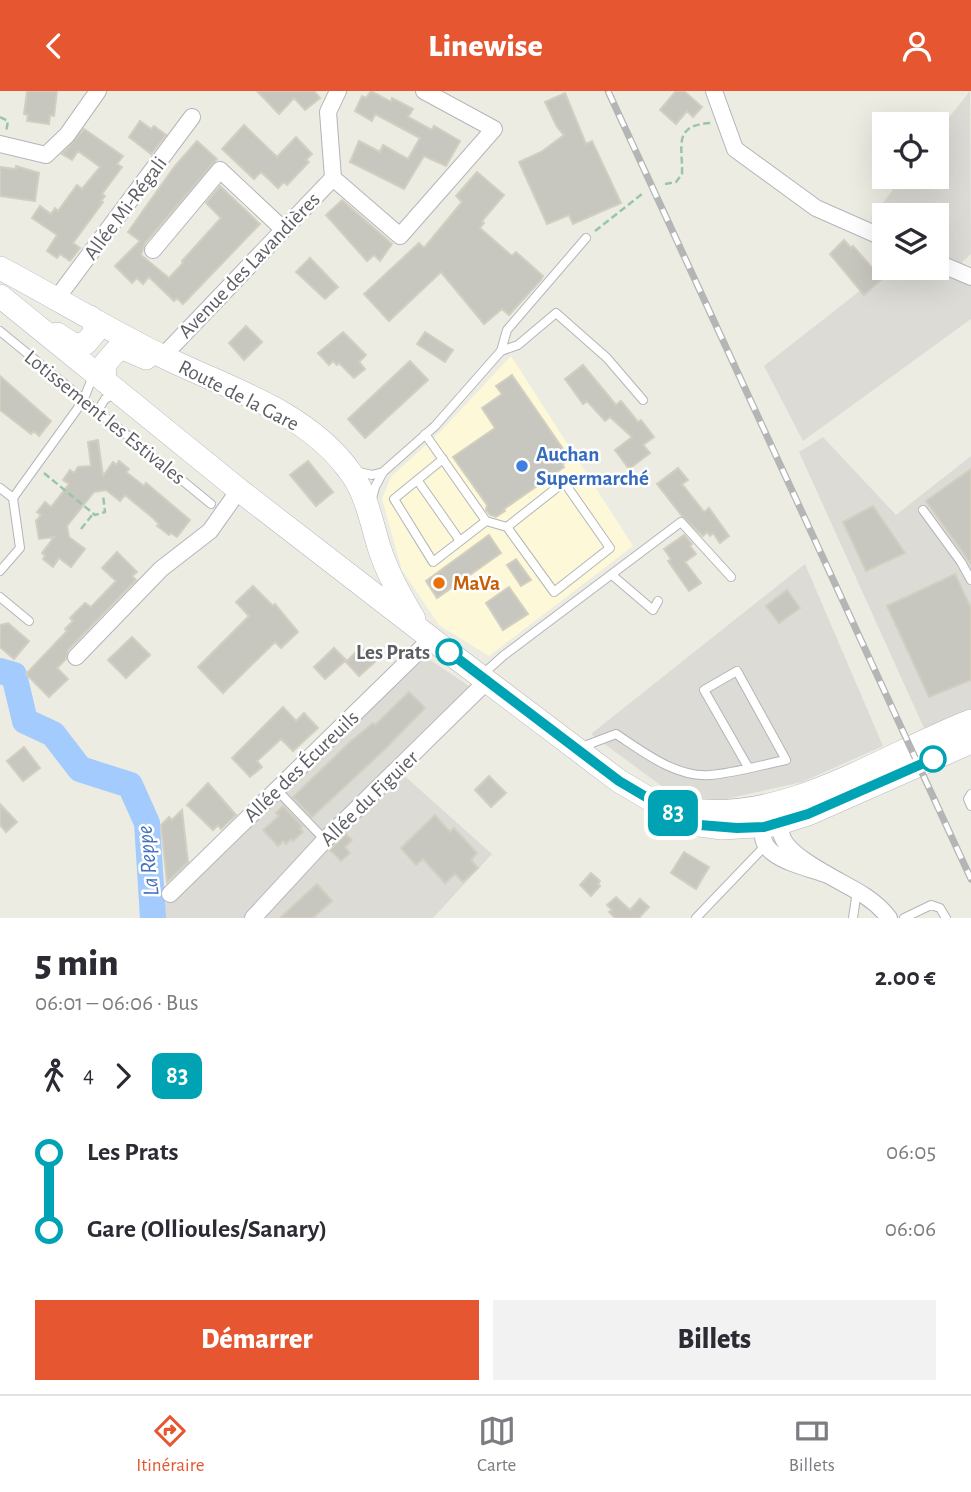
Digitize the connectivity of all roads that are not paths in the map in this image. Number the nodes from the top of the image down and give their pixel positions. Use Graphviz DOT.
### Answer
graph roads {
  1 [pos="98,91"];
  2 [pos="338,91"];
  3 [pos="424,91"];
  4 [pos="714,91"];
  5 [pos="192,117"];
  6 [pos="0,144"];
  7 [pos="333,178"];
  8 [pos="283,229"];
  9 [pos="872,233"];
  10 [pos="586,238"];
  11 [pos="153,250"];
  12 [pos="0,268"];
  13 [pos="949,268"];
  14 [pos="971,277"];
  15 [pos="50,294"];
  16 [pos="0,296"];
  17 [pos="90,317"];
  18 [pos="0,331"];
  19 [pos="47,335"];
  20 [pos="501,351"];
  21 [pos="162,356"];
  22 [pos="106,382"];
  23 [pos="643,400"];
  24 [pos="83,401"];
  25 [pos="97,412"];
  26 [pos="425,435"];
  27 [pos="443,459"];
  28 [pos="349,469"];
  29 [pos="383,472"];
  30 [pos="418,481"];
  31 [pos="0,488"];
  32 [pos="239,490"];
  33 [pos="13,498"];
  34 [pos="211,504"];
  35 [pos="923,510"];
  36 [pos="370,514"];
  37 [pos="486,521"];
  38 [pos="508,527"];
  39 [pos="299,537"];
  40 [pos="460,541"];
  41 [pos="380,549"];
  42 [pos="0,571"];
  43 [pos="612,575"];
  44 [pos="731,577"];
  45 [pos="971,580"];
  46 [pos="0,597"];
  47 [pos="658,601"];
  48 [pos="29,621"];
  49 [pos="427,634"];
  50 [pos="76,657"];
  51 [pos="484,679"];
  52 [pos="971,721"];
  53 [pos="971,742"];
  54 [pos="576,749"];
  55 [pos="748,767"];
  56 [pos="277,790"];
  57 [pos="971,794"];
  58 [pos="971,806"];
  59 [pos="765,827"];
  60 [pos="325,840"];
  61 [pos="857,891"];
  62 [pos="170,894"];
  63 [pos="253,918"];
  64 [pos="696,918"];
  65 [pos="853,918"];
  66 [pos="889,918"];
  67 [pos="904,918"];
  68 [pos="946,918"];
  1 -- 6 [label="street"];
  2 -- 7 [label="street, Avenue des Lavandières"];
  3 -- 7 [label="street"];
  4 -- 9 [label="street"];
  5 -- 15 [label="street, Allée Mi-Régali"];
  7 -- 8 [label="street, Avenue des Lavandières"];
  8 -- 11 [label="street"];
  8 -- 21 [label="street, Avenue des Lavandières"];
  10 -- 20 [label="lane"];
  12 -- 15 [label="main road, Route de la Gare"];
  13 -- 14 [label="street"];
  15 -- 16 [label="main road"];
  15 -- 17 [label="main road, Route de la Gare"];
  16 -- 19 [label="main road, Route de la Gare"];
  17 -- 19 [label="main road"];
  17 -- 21 [label="main road, Route de la Gare"];
  18 -- 24 [label="lane, Lotissement les Estivales"];
  19 -- 22 [label="main road, Route de la Gare"];
  20 -- 23 [label="lane"];
  20 -- 26 [label="lane"];
  21 -- 22 [label="main road"];
  21 -- 28 [label="main road, Route de la Gare"];
  22 -- 24 [label="lane"];
  22 -- 25 [label="lane"];
  22 -- 32 [label="main road, Route de la Gare"];
  24 -- 25 [label="lane, Lotissement les Estivales"];
  24 -- 33 [label="lane"];
  25 -- 34 [label="lane, Lotissement les Estivales"];
  26 -- 27 [label="lane"];
  26 -- 29 [label="lane"];
  27 -- 30 [label="lane"];
  27 -- 37 [label="lane"];
  28 -- 29 [label="lane"];
  28 -- 36 [label="main road, Route de la Gare"];
  29 -- 36 [label="lane"];
  30 -- 40 [label="lane"];
  30 -- 40 [label="lane"];
  31 -- 33 [label="lane"];
  32 -- 39 [label="main road, Route de la Gare"];
  32 -- 50 [label="street"];
  33 -- 42 [label="lane"];
  35 -- 45 [label="lane"];
  36 -- 41 [label="main road, Route de la Gare"];
  37 -- 38 [label="lane"];
  37 -- 40 [label="lane"];
  38 -- 38 [label="lane"];
  39 -- 41 [label="main road"];
  39 -- 49 [label="main road, Route de la Gare"];
  41 -- 49 [label="main road, Route de la Gare"];
  43 -- 44 [label="lane"];
  43 -- 47 [label="lane"];
  43 -- 51 [label="lane"];
  46 -- 48 [label="lane"];
  49 -- 51 [label="main road, Route de la Gare"];
  49 -- 56 [label="street, Allée des Écureuils"];
  51 -- 54 [label="main road, Route de la Gare"];
  51 -- 60 [label="street, Allée du Figuier"];
  52 -- 59 [label="main road, Route de la Gare"];
  53 -- 59 [label="main road, Route de la Gare"];
  54 -- 55 [label="lane"];
  54 -- 59 [label="main road, Route de la Gare"];
  55 -- 55 [label="lane"];
  56 -- 60 [label="lane"];
  56 -- 62 [label="street, Allée des Écureuils"];
  57 -- 58 [label="lane"];
  59 -- 61 [label="street"];
  59 -- 64 [label="lane"];
  60 -- 63 [label="street, Allée du Figuier"];
  61 -- 65 [label="lane"];
  61 -- 66 [label="street"];
  67 -- 68 [label="lane"];
}
